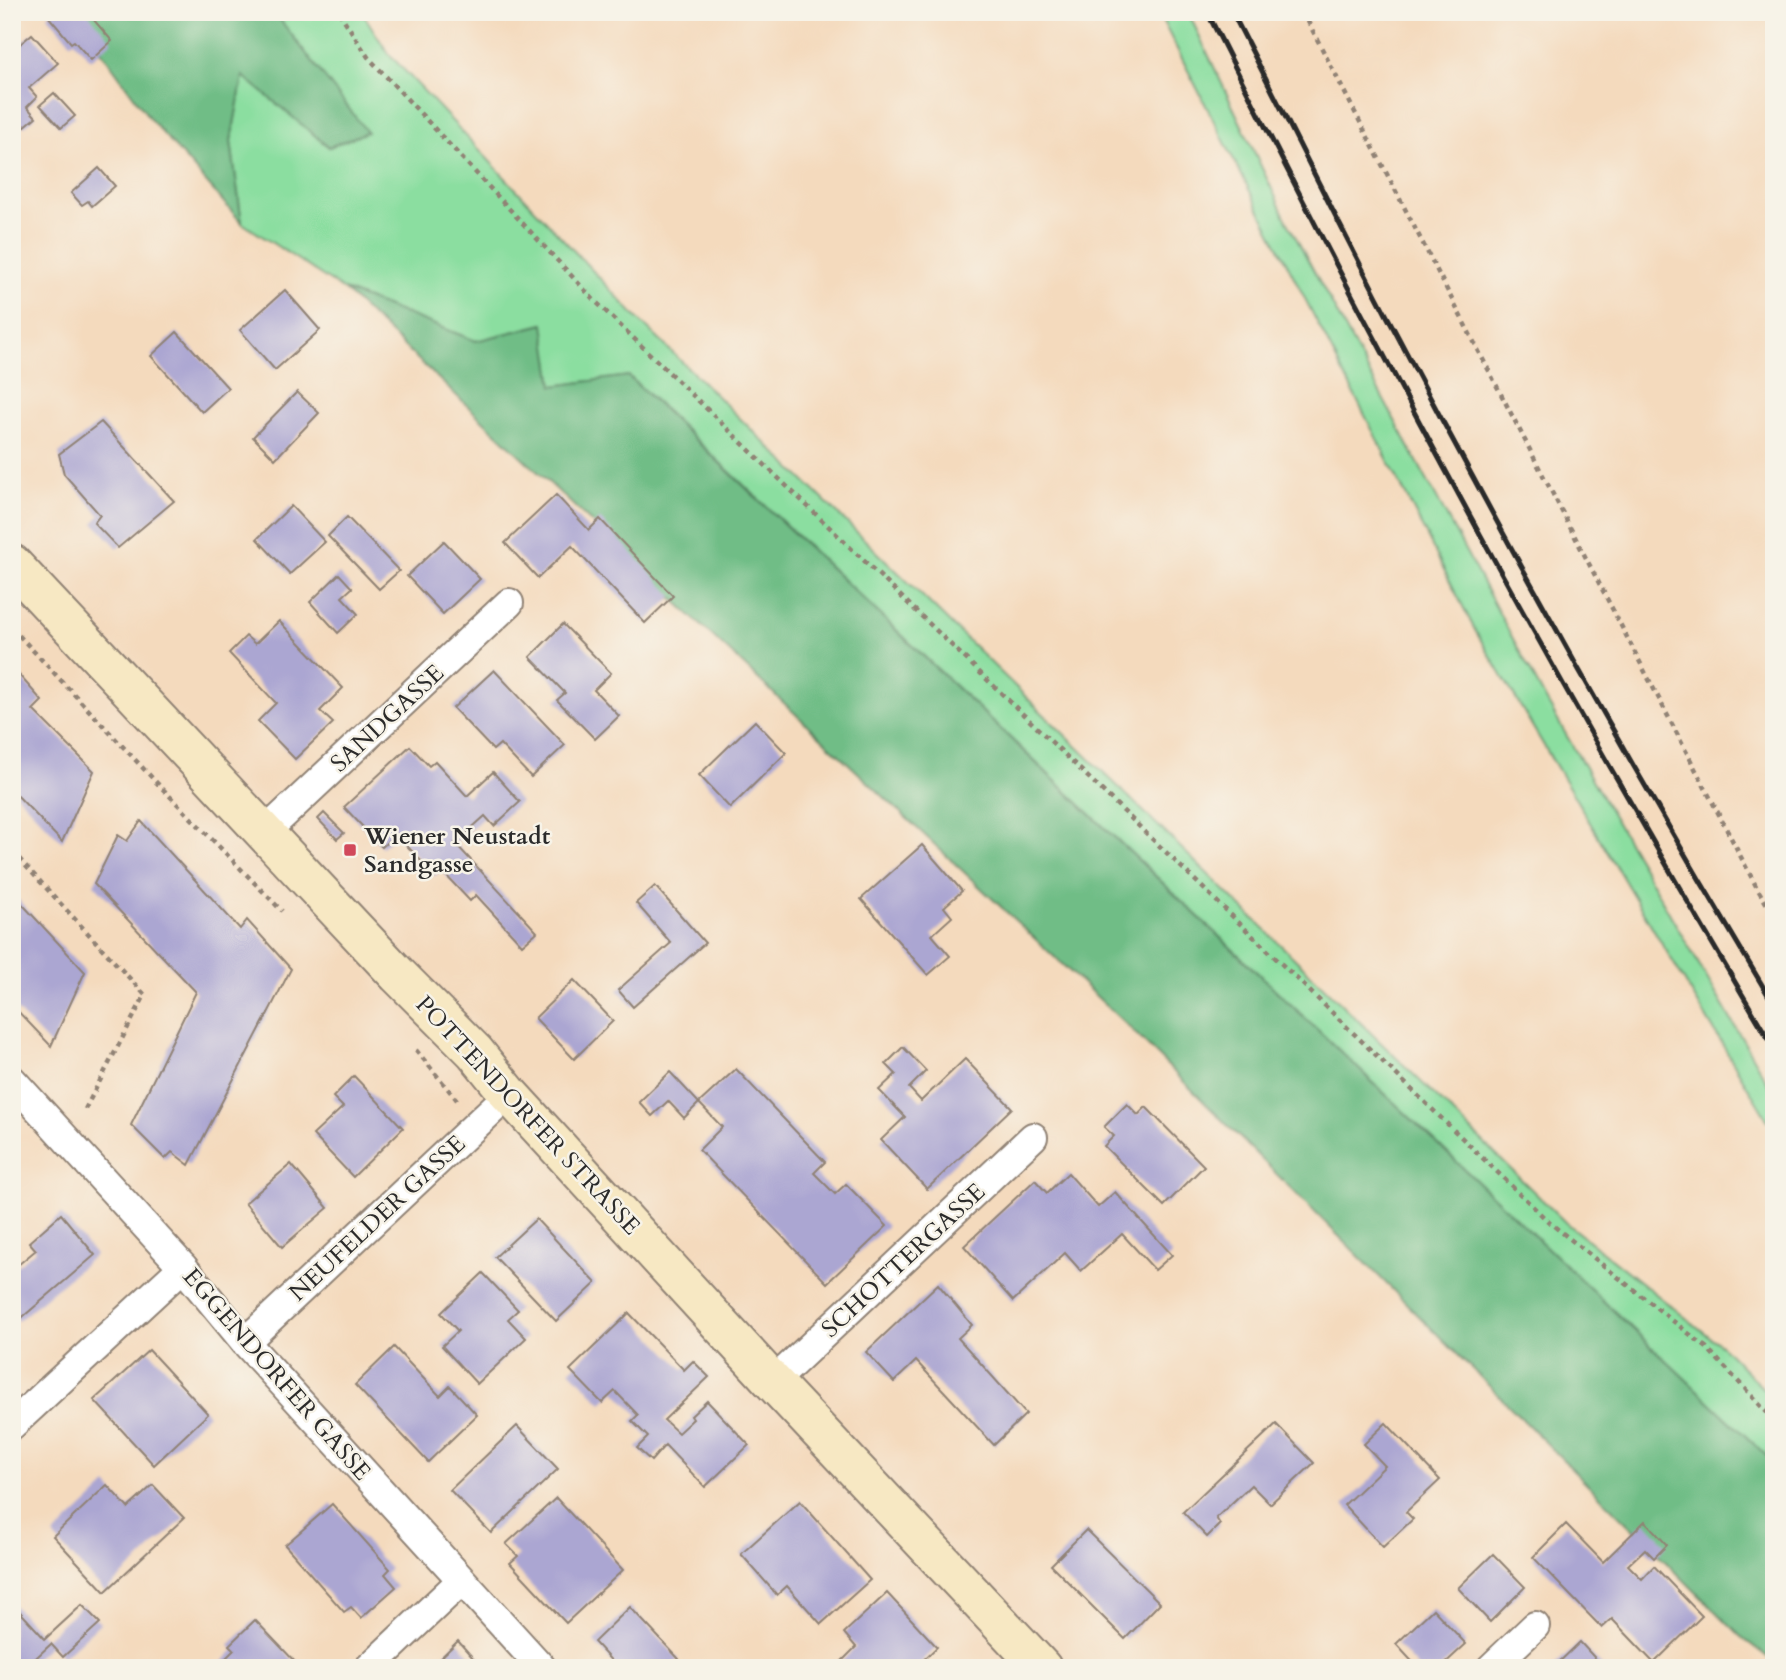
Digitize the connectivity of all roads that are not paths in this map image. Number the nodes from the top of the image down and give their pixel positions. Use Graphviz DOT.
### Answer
graph roads {
  1 [pos="12,564"];
  2 [pos="509,603"];
  3 [pos="264,833"];
  4 [pos="12,1080"];
  5 [pos="509,1094"];
  6 [pos="1033,1138"];
  7 [pos="183,1267"];
  8 [pos="245,1342"];
  9 [pos="773,1382"];
  10 [pos="12,1426"];
  11 [pos="461,1581"];
  12 [pos="1535,1626"];
  13 [pos="369,1668"];
  14 [pos="542,1668"];
  15 [pos="1042,1668"];
  16 [pos="1491,1668"];
  1 -- 3 [label="main road, POTTENDORFER STRASSE"];
  2 -- 3 [label="street, SANDGASSE"];
  3 -- 5 [label="main road, POTTENDORFER STRASSE"];
  4 -- 7 [label="street, EGGENDORFER GASSE"];
  5 -- 8 [label="street, NEUFELDER GASSE"];
  5 -- 9 [label="main road, POTTENDORFER STRASSE"];
  6 -- 9 [label="street, SCHOTTERGASSE"];
  7 -- 8 [label="street, EGGENDORFER GASSE"];
  7 -- 10 [label="street"];
  8 -- 11 [label="street, EGGENDORFER GASSE"];
  9 -- 15 [label="main road, POTTENDORFER STRASSE"];
  11 -- 13 [label="street"];
  11 -- 14 [label="street, EGGENDORFER GASSE"];
  12 -- 16 [label="street"];
}
